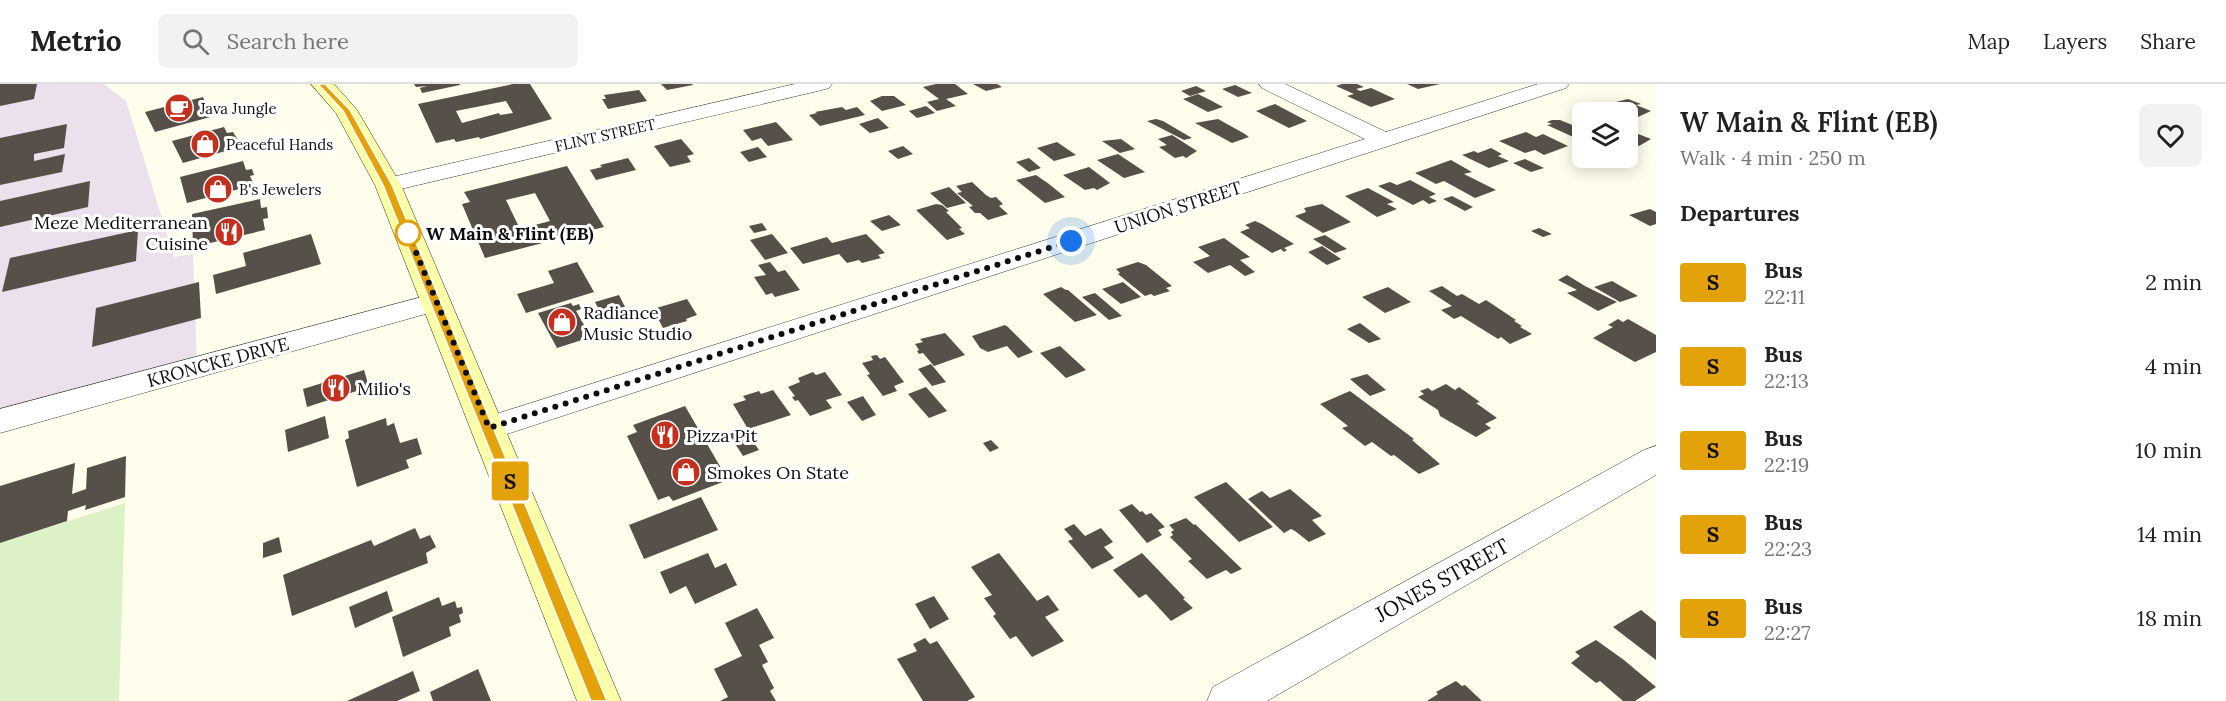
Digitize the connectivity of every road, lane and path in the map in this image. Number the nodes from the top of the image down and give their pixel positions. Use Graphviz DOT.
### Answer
graph roads {
  1 [pos="322,84"];
  2 [pos="822,84"];
  3 [pos="1269,84"];
  4 [pos="1559,84"];
  5 [pos="1385,140"];
  6 [pos="388,185"];
  7 [pos="437,302"];
  8 [pos="0,421"];
  9 [pos="489,428"];
  10 [pos="1656,459"];
  11 [pos="599,701"];
  12 [pos="1228,701"];
  1 -- 6 [label="main road"];
  2 -- 6 [label="street, FLINT STREET"];
  3 -- 5 [label="street"];
  4 -- 5 [label="street, UNION STREET"];
  5 -- 9 [label="street, UNION STREET"];
  6 -- 7 [label="main road"];
  7 -- 8 [label="street, KRONCKE DRIVE"];
  7 -- 9 [label="main road"];
  9 -- 11 [label="main road"];
  10 -- 12 [label="street, JONES STREET"];
}
